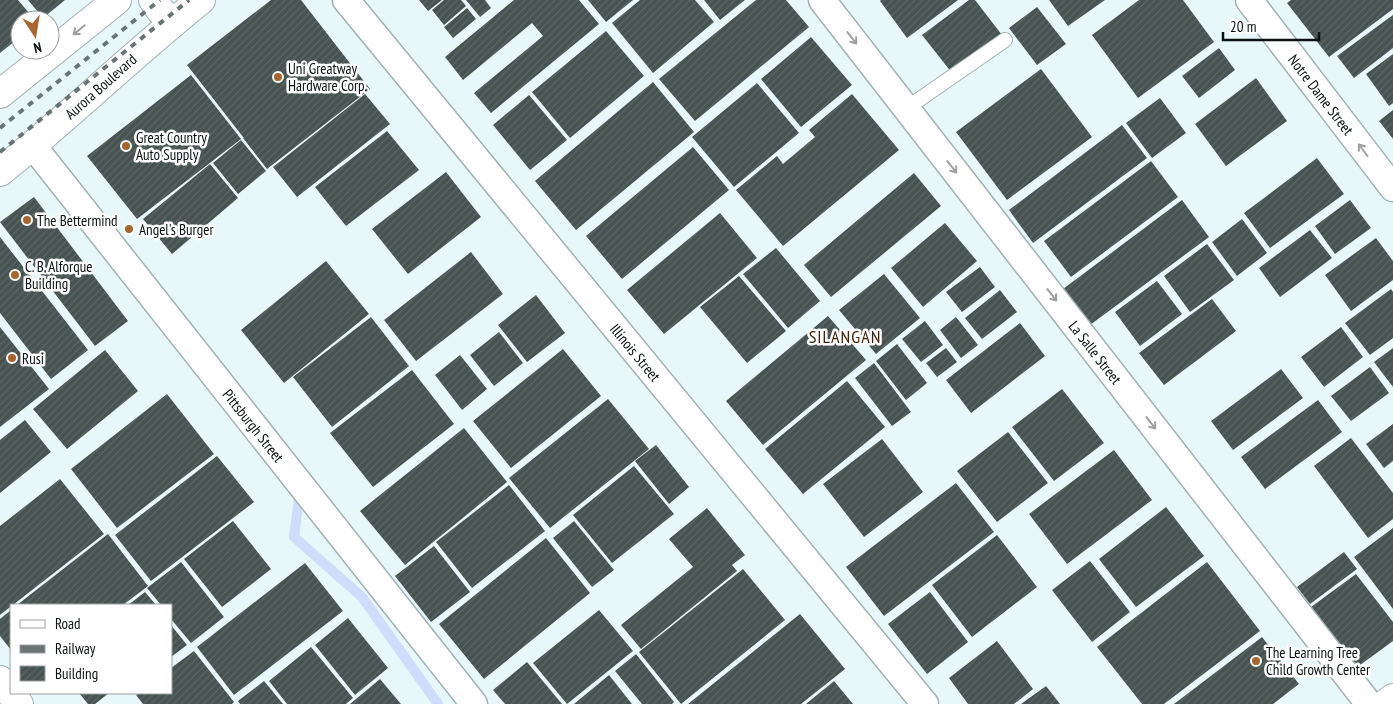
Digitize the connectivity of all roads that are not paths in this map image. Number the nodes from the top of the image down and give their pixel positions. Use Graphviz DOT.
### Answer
graph roads {
  1 [pos="118,0"];
  2 [pos="153,0"];
  3 [pos="201,0"];
  4 [pos="346,0"];
  5 [pos="822,0"];
  6 [pos="1249,0"];
  7 [pos="173,23"];
  8 [pos="1005,40"];
  9 [pos="0,94"];
  10 [pos="907,108"];
  11 [pos="34,146"];
  12 [pos="0,172"];
  13 [pos="1393,188"];
  14 [pos="0,680"];
  15 [pos="10,693"];
  16 [pos="1393,698"];
  17 [pos="474,704"];
  18 [pos="924,704"];
  19 [pos="1369,704"];
  20 [pos="1385,704"];
  1 -- 9 [label="main road, one-way"];
  2 -- 7 [label="main road"];
  3 -- 7 [label="main road, Aurora Boulevard"];
  4 -- 18 [label="street, Illinois Street"];
  5 -- 10 [label="street, La Salle Street, one-way"];
  13 -- 6 [label="street, Notre Dame Street, one-way"];
  7 -- 11 [label="main road, Aurora Boulevard"];
  8 -- 10 [label="lane"];
  10 -- 19 [label="street, La Salle Street, one-way"];
  11 -- 12 [label="main road, Aurora Boulevard"];
  11 -- 17 [label="street, Pittsburgh Street"];
  14 -- 15 [label="main road"];
  16 -- 20 [label="main road"];
}
